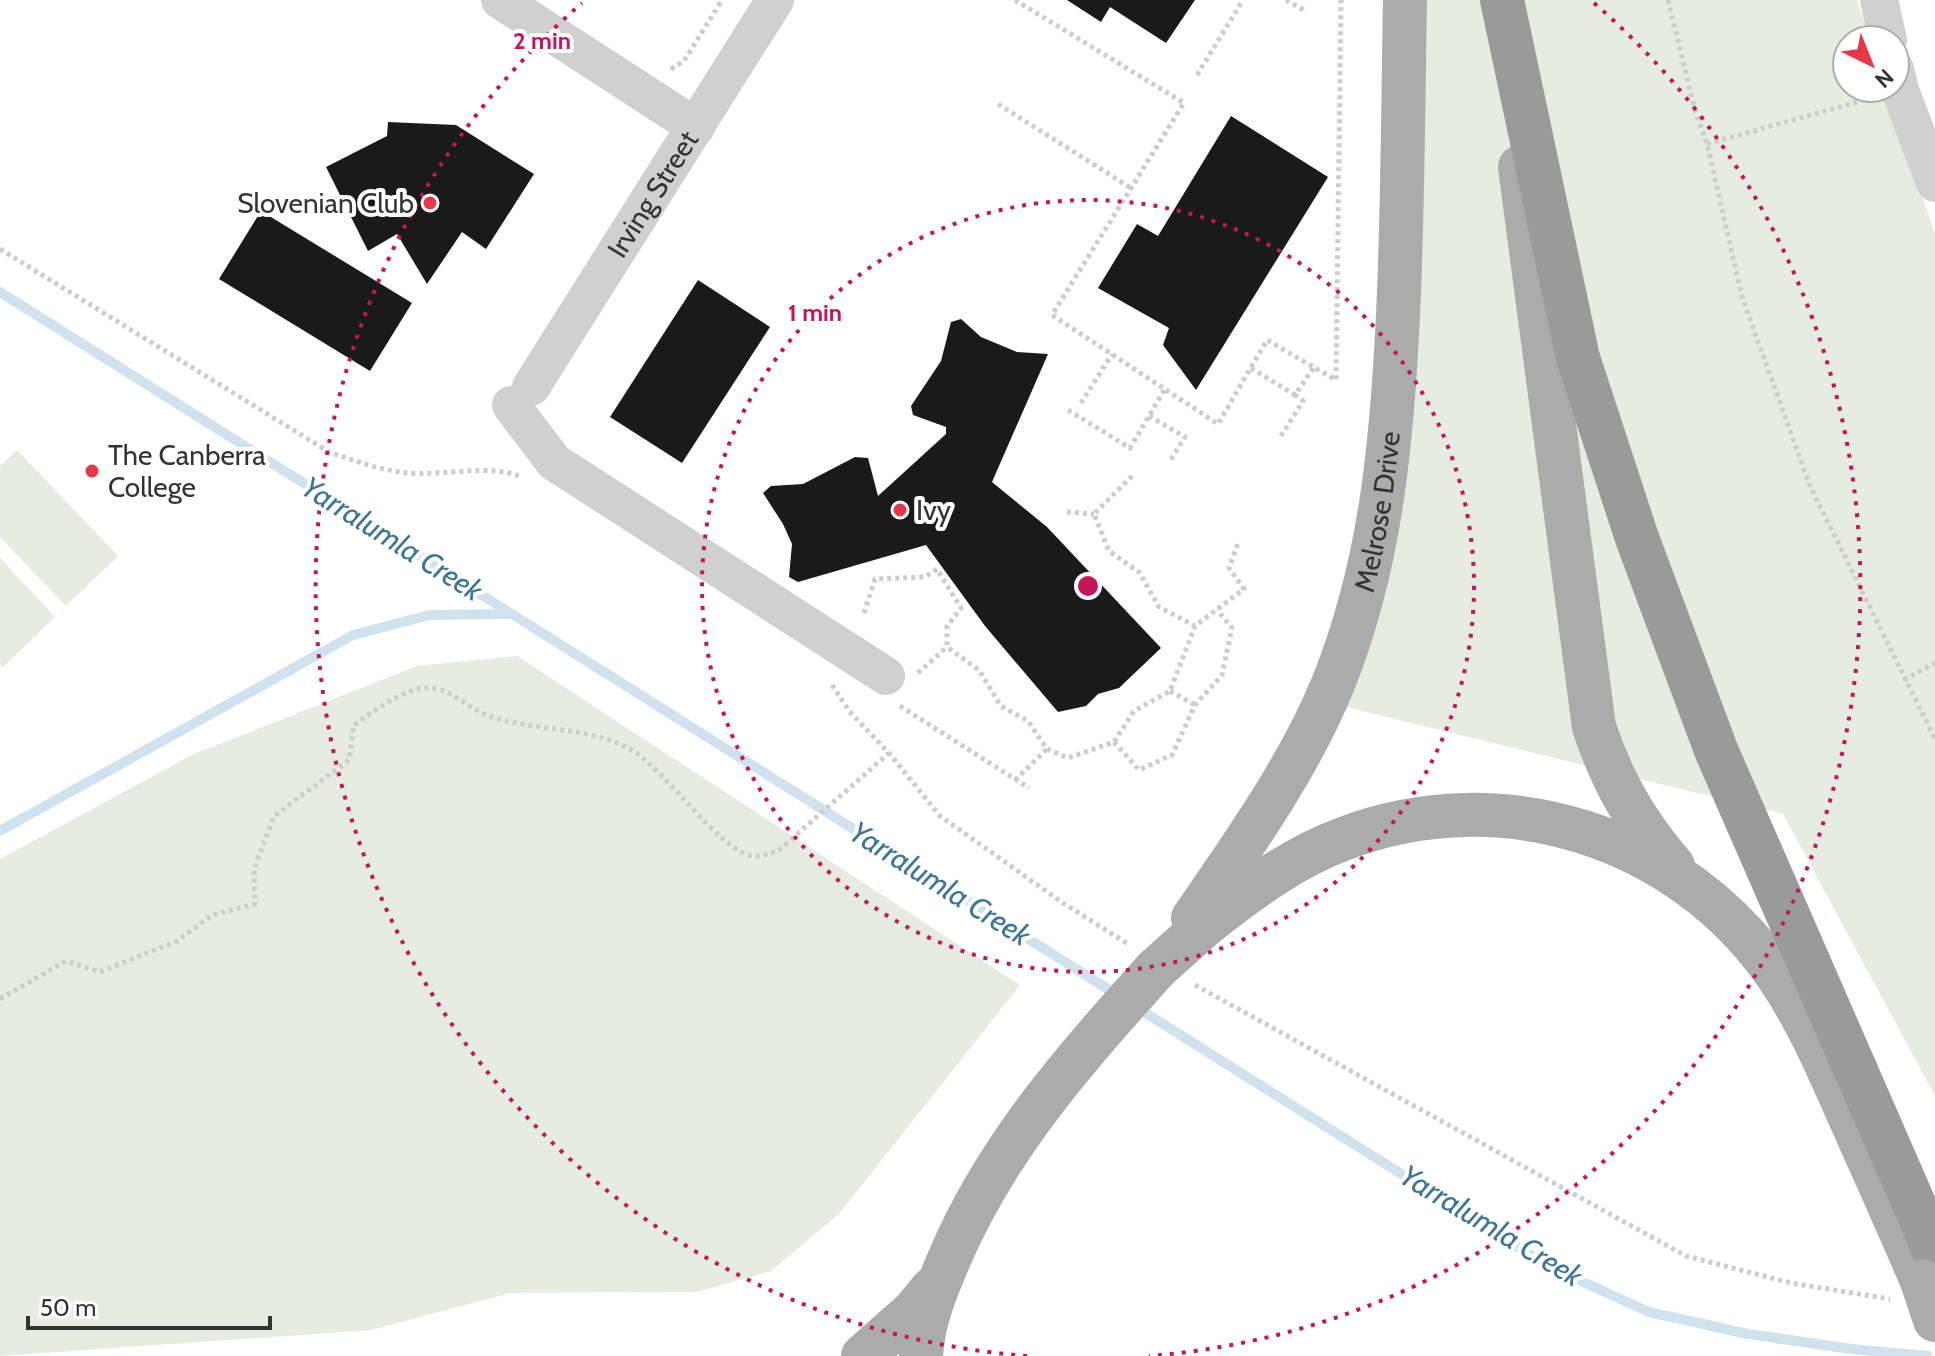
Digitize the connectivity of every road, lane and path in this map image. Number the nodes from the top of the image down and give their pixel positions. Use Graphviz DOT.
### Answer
graph roads {
  1 [pos="500,0"];
  2 [pos="722,0"];
  3 [pos="775,0"];
  4 [pos="1015,0"];
  5 [pos="1243,0"];
  6 [pos="1286,0"];
  7 [pos="1341,0"];
  8 [pos="1405,0"];
  9 [pos="1501,0"];
  10 [pos="1668,0"];
  11 [pos="1879,0"];
  12 [pos="1307,12"];
  13 [pos="1884,24"];
  14 [pos="665,74"];
  15 [pos="1197,75"];
  16 [pos="1831,102"];
  17 [pos="998,104"];
  18 [pos="1907,104"];
  19 [pos="696,127"];
  20 [pos="1707,144"];
  21 [pos="1935,183"];
  22 [pos="1131,188"];
  23 [pos="0,249"];
  24 [pos="1112,354"];
  25 [pos="1314,367"];
  26 [pos="1251,368"];
  27 [pos="1165,389"];
  28 [pos="1295,395"];
  29 [pos="1081,403"];
  30 [pos="1068,410"];
  31 [pos="1149,416"];
  32 [pos="1281,436"];
  33 [pos="1170,461"];
  34 [pos="1132,476"];
  35 [pos="531,481"];
  36 [pos="1067,512"];
  37 [pos="1094,514"];
  38 [pos="1238,543"];
  39 [pos="1217,610"];
  40 [pos="864,613"];
  41 [pos="1195,626"];
  42 [pos="1935,663"];
  43 [pos="827,677"];
  44 [pos="1904,680"];
  45 [pos="888,688"];
  46 [pos="1170,691"];
  47 [pos="1195,705"];
  48 [pos="1935,739"];
  49 [pos="1114,742"];
  50 [pos="1047,749"];
  51 [pos="889,753"];
  52 [pos="1015,780"];
  53 [pos="1029,788"];
  54 [pos="1685,880"];
  55 [pos="1199,921"];
  56 [pos="1156,963"];
  57 [pos="0,999"];
  58 [pos="947,1263"];
  59 [pos="1924,1287"];
  60 [pos="863,1356"];
  61 [pos="921,1356"];
  1 -- 19 [label="street"];
  2 -- 14 [label="path"];
  3 -- 19 [label="street, Irving Street"];
  4 -- 22 [label="path"];
  5 -- 15 [label="path"];
  6 -- 12 [label="path"];
  7 -- 25 [label="path"];
  8 -- 55 [label="main road, Melrose Drive"];
  9 -- 54 [label="main road"];
  9 -- 59 [label="highway"];
  10 -- 20 [label="path"];
  11 -- 13 [label="street"];
  16 -- 20 [label="path"];
  17 -- 22 [label="path"];
  18 -- 21 [label="street"];
  19 -- 45 [label="street, Irving Street"];
  20 -- 44 [label="path"];
  22 -- 24 [label="path"];
  23 -- 35 [label="path"];
  24 -- 27 [label="path"];
  24 -- 29 [label="path"];
  25 -- 26 [label="path"];
  25 -- 28 [label="path"];
  26 -- 27 [label="path"];
  26 -- 28 [label="path"];
  27 -- 31 [label="path"];
  28 -- 32 [label="path"];
  30 -- 31 [label="path"];
  31 -- 33 [label="path"];
  34 -- 37 [label="path"];
  36 -- 37 [label="path"];
  37 -- 41 [label="path"];
  38 -- 39 [label="path"];
  39 -- 41 [label="path"];
  39 -- 47 [label="path"];
  40 -- 50 [label="path"];
  41 -- 46 [label="path"];
  42 -- 44 [label="path"];
  43 -- 51 [label="path"];
  44 -- 48 [label="path"];
  45 -- 52 [label="path"];
  46 -- 47 [label="path"];
  46 -- 49 [label="path"];
  47 -- 49 [label="path"];
  49 -- 50 [label="path"];
  50 -- 52 [label="path"];
  51 -- 56 [label="path"];
  51 -- 57 [label="path"];
  52 -- 53 [label="path"];
  54 -- 55 [label="main road"];
  54 -- 59 [label="main road"];
  55 -- 56 [label="main road, bridge"];
  56 -- 58 [label="main road"];
  56 -- 59 [label="path"];
  58 -- 60 [label="main road"];
  58 -- 61 [label="main road"];
}
